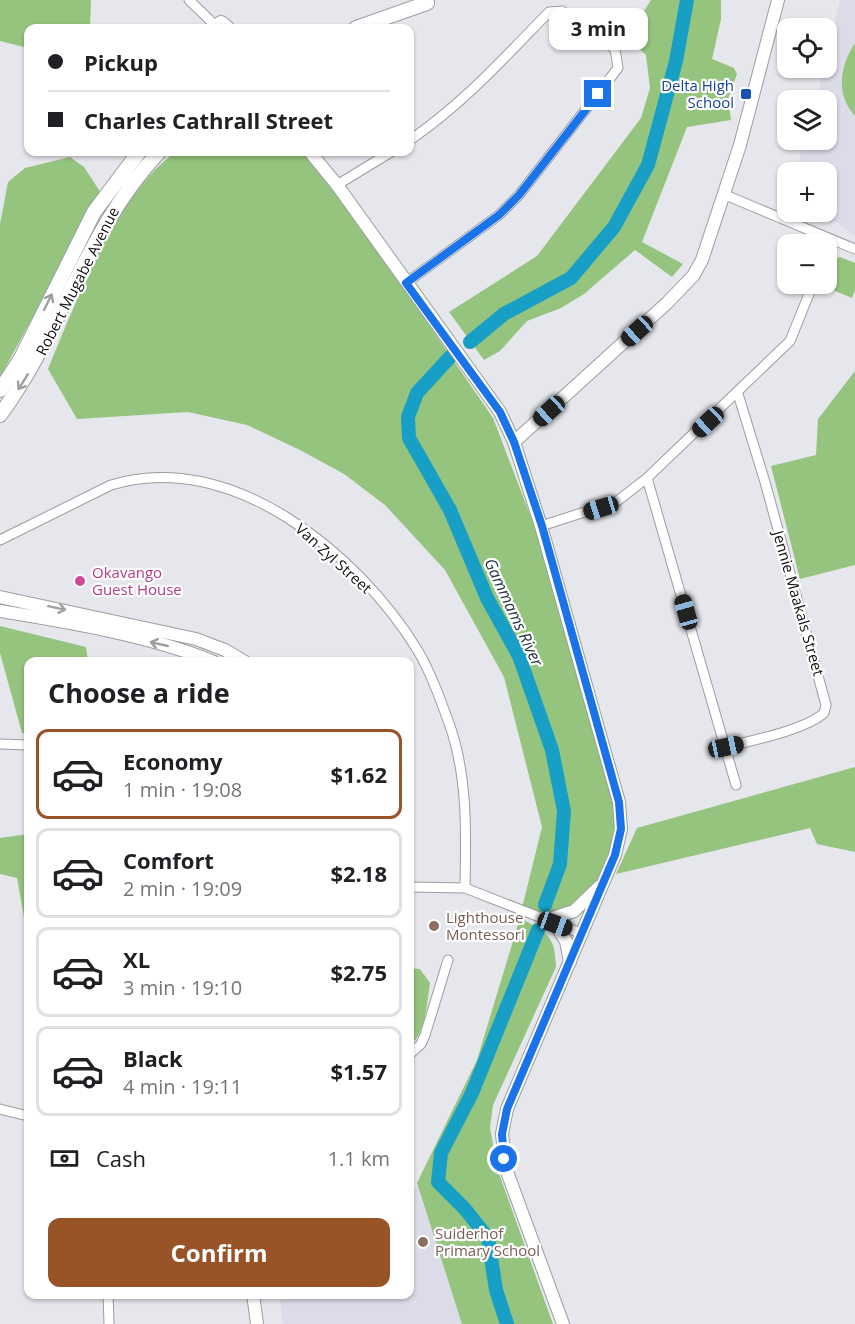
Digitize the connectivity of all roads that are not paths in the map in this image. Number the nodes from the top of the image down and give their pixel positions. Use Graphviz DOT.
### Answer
graph roads {
  1 [pos="189,0"];
  2 [pos="197,0"];
  3 [pos="778,0"];
  4 [pos="430,2"];
  5 [pos="217,24"];
  6 [pos="218,24"];
  7 [pos="367,24"];
  8 [pos="389,24"];
  9 [pos="414,137"];
  10 [pos="136,156"];
  11 [pos="156,156"];
  12 [pos="314,156"];
  13 [pos="318,156"];
  14 [pos="385,156"];
  15 [pos="323,166"];
  16 [pos="337,185"];
  17 [pos="723,194"];
  18 [pos="818,234"];
  19 [pos="837,242"];
  20 [pos="855,249"];
  21 [pos="406,283"];
  22 [pos="809,294"];
  23 [pos="0,390"];
  24 [pos="738,394"];
  25 [pos="0,415"];
  26 [pos="514,442"];
  27 [pos="647,478"];
  28 [pos="542,526"];
  29 [pos="0,540"];
  30 [pos="0,597"];
  31 [pos="0,611"];
  32 [pos="202,657"];
  33 [pos="237,657"];
  34 [pos="0,744"];
  35 [pos="24,745"];
  36 [pos="726,747"];
  37 [pos="736,785"];
  38 [pos="606,880"];
  39 [pos="414,887"];
  40 [pos="465,888"];
  41 [pos="551,922"];
  42 [pos="583,934"];
  43 [pos="447,960"];
  44 [pos="570,962"];
  45 [pos="414,1050"];
  46 [pos="0,1109"];
  47 [pos="24,1115"];
  48 [pos="108,1299"];
  49 [pos="254,1299"];
  50 [pos="110,1324"];
  51 [pos="257,1324"];
  52 [pos="563,1324"];
  1 -- 5 [label="street"];
  2 -- 6 [label="street"];
  3 -- 17 [label="street"];
  4 -- 7 [label="main road"];
  4 -- 8 [label="main road"];
  9 -- 21 [label="street"];
  23 -- 10 [label="main road, Robert Mugabe Avenue, one-way"];
  11 -- 25 [label="main road, Robert Mugabe Avenue, one-way"];
  12 -- 15 [label="street"];
  13 -- 15 [label="street"];
  14 -- 16 [label="street"];
  15 -- 16 [label="street"];
  16 -- 21 [label="street"];
  17 -- 18 [label="street"];
  17 -- 26 [label="street"];
  19 -- 20 [label="street"];
  21 -- 26 [label="street"];
  22 -- 24 [label="street"];
  24 -- 27 [label="street"];
  24 -- 36 [label="street, Jennie Maakals Street"];
  26 -- 28 [label="street"];
  27 -- 28 [label="street"];
  27 -- 36 [label="street"];
  28 -- 38 [label="street"];
  29 -- 40 [label="street, Van Zyl Street"];
  30 -- 33 [label="street, one-way"];
  32 -- 31 [label="street, one-way"];
  34 -- 35 [label="street"];
  36 -- 37 [label="street"];
  38 -- 41 [label="street"];
  38 -- 42 [label="street"];
  39 -- 40 [label="street"];
  40 -- 41 [label="street"];
  41 -- 42 [label="street"];
  41 -- 44 [label="street"];
  42 -- 44 [label="street"];
  43 -- 45 [label="street"];
  44 -- 52 [label="street"];
  46 -- 47 [label="street"];
  48 -- 50 [label="street"];
  49 -- 51 [label="street"];
}
